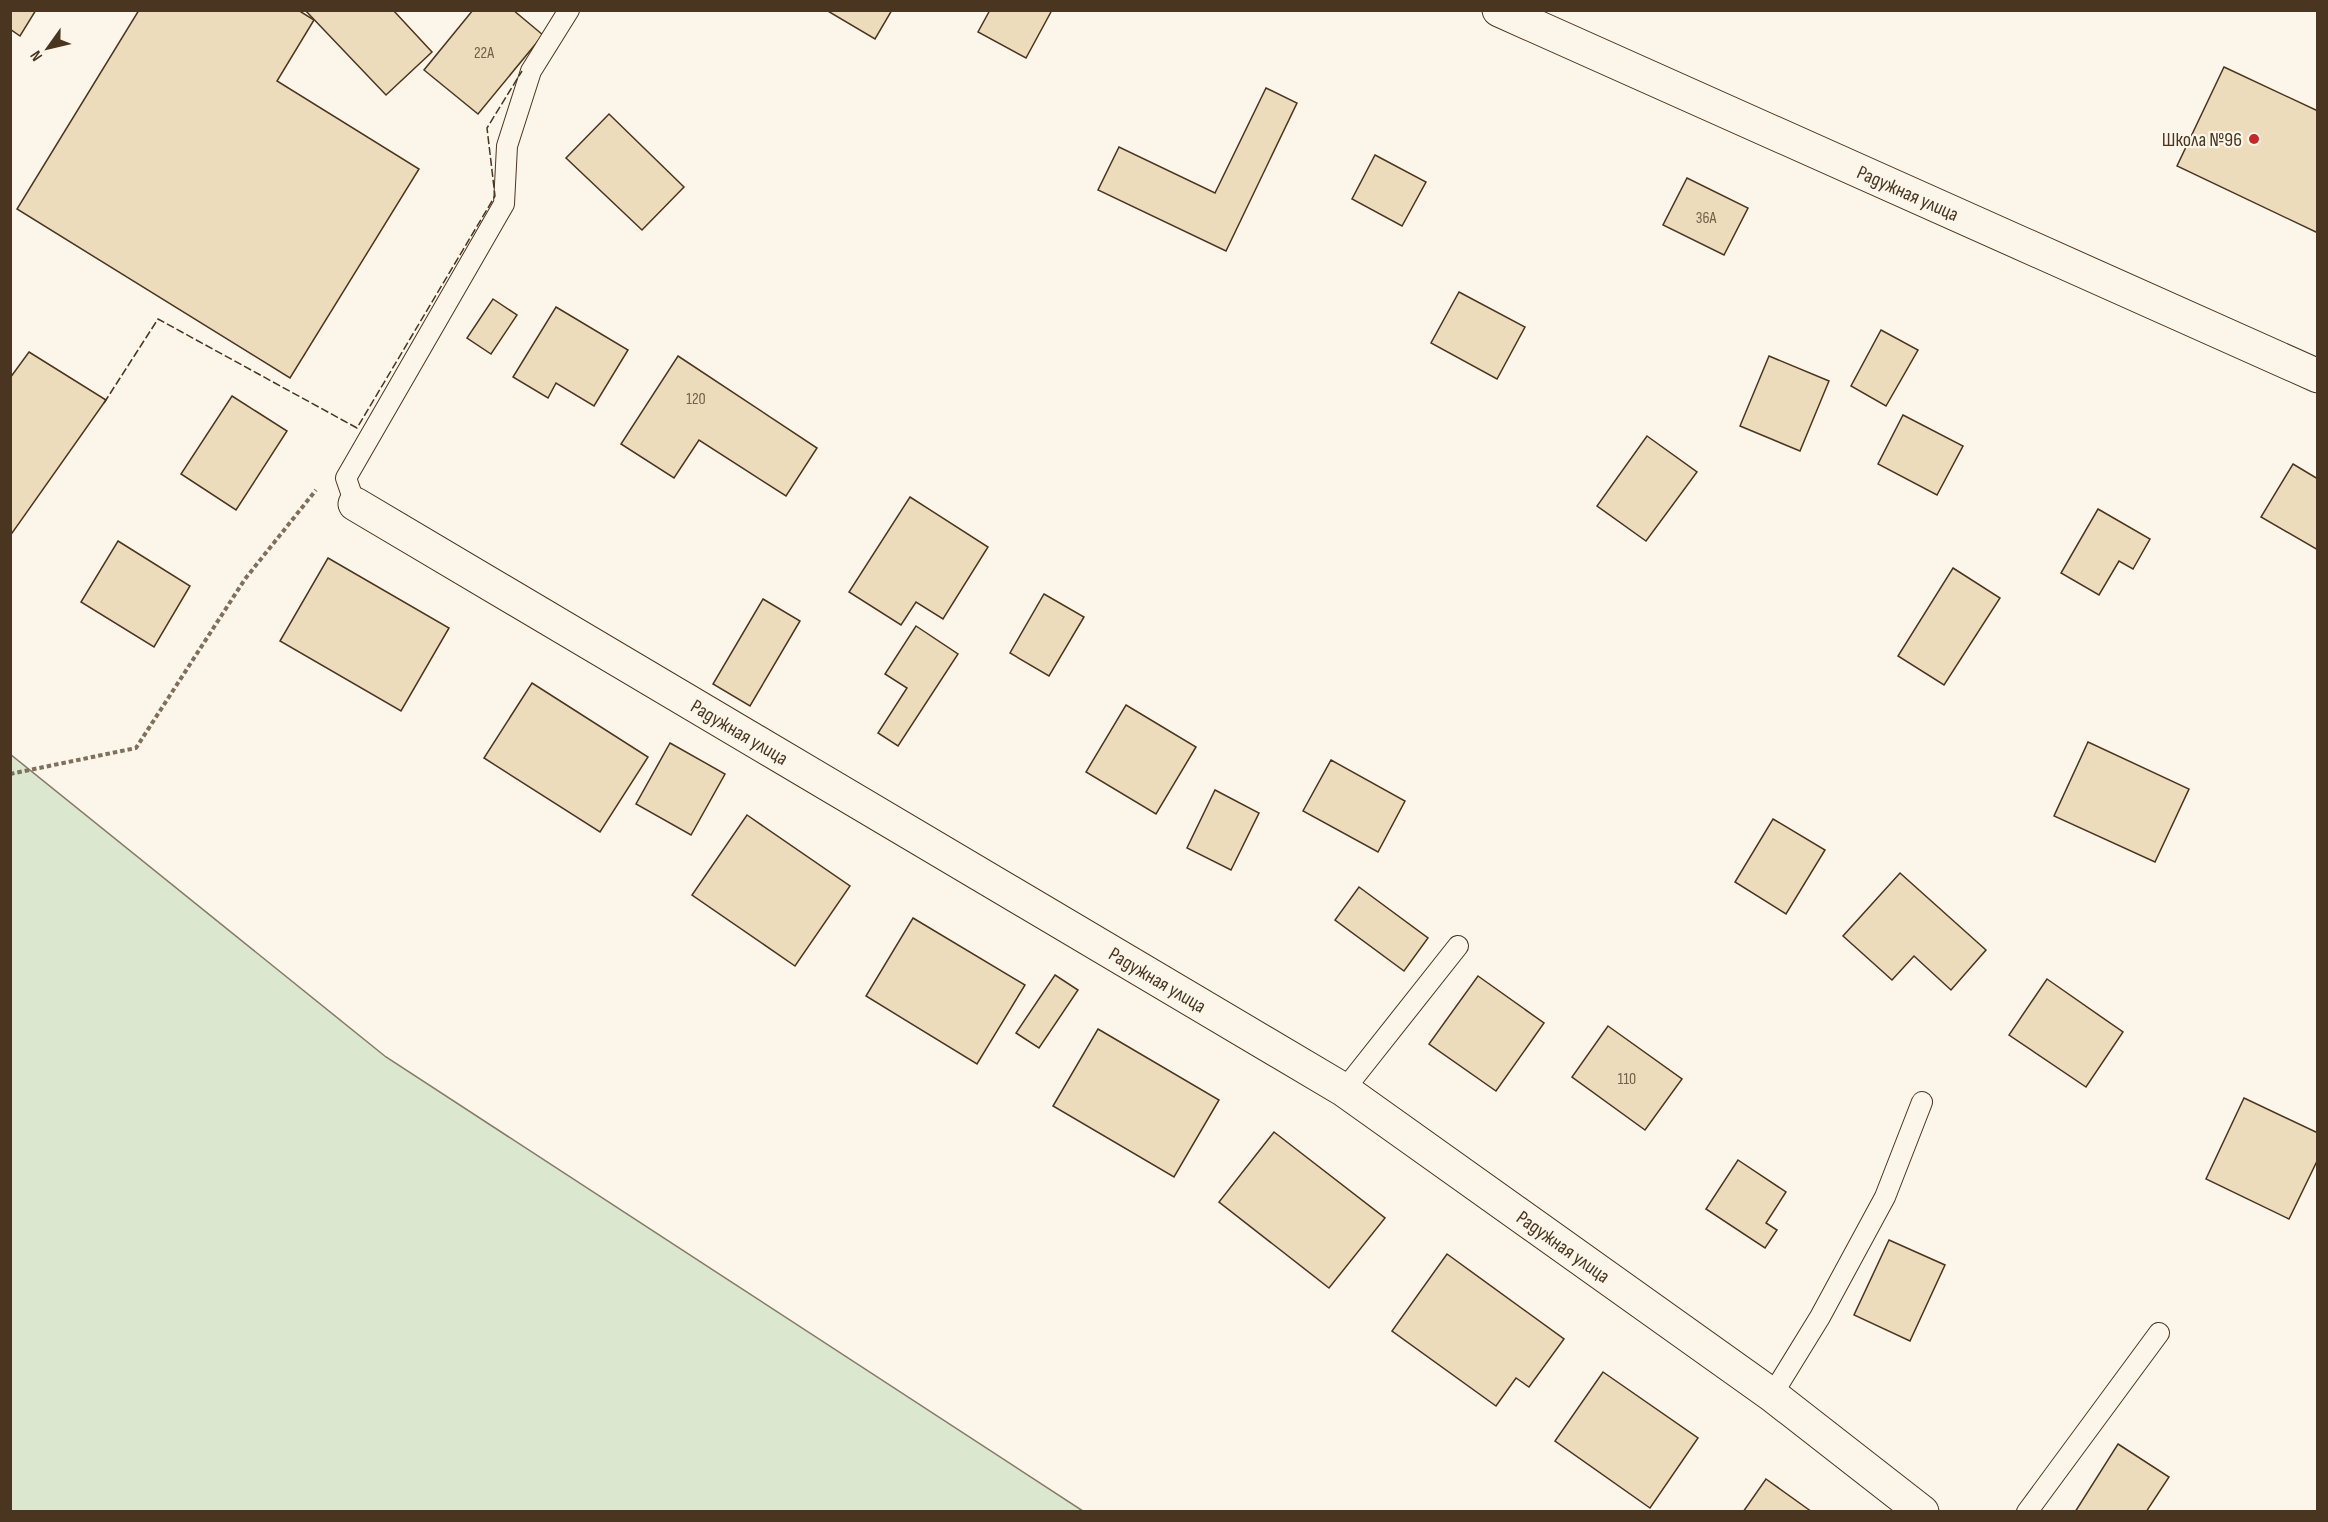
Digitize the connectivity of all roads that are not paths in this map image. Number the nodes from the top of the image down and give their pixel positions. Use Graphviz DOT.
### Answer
graph roads {
  1 [pos="569,10"];
  2 [pos="1499,10"];
  3 [pos="2318,376"];
  4 [pos="355,504"];
  5 [pos="1458,946"];
  6 [pos="1344,1090"];
  7 [pos="1922,1102"];
  8 [pos="2159,1333"];
  9 [pos="1772,1395"];
  10 [pos="1922,1512"];
  11 [pos="2027,1512"];
  1 -- 4 [label="lane"];
  2 -- 3 [label="street, Радужная улица"];
  4 -- 6 [label="street, Радужная улица"];
  5 -- 6 [label="lane"];
  6 -- 9 [label="street, Радужная улица"];
  7 -- 9 [label="lane"];
  8 -- 11 [label="lane"];
  9 -- 10 [label="street, Радужная улица"];
}
